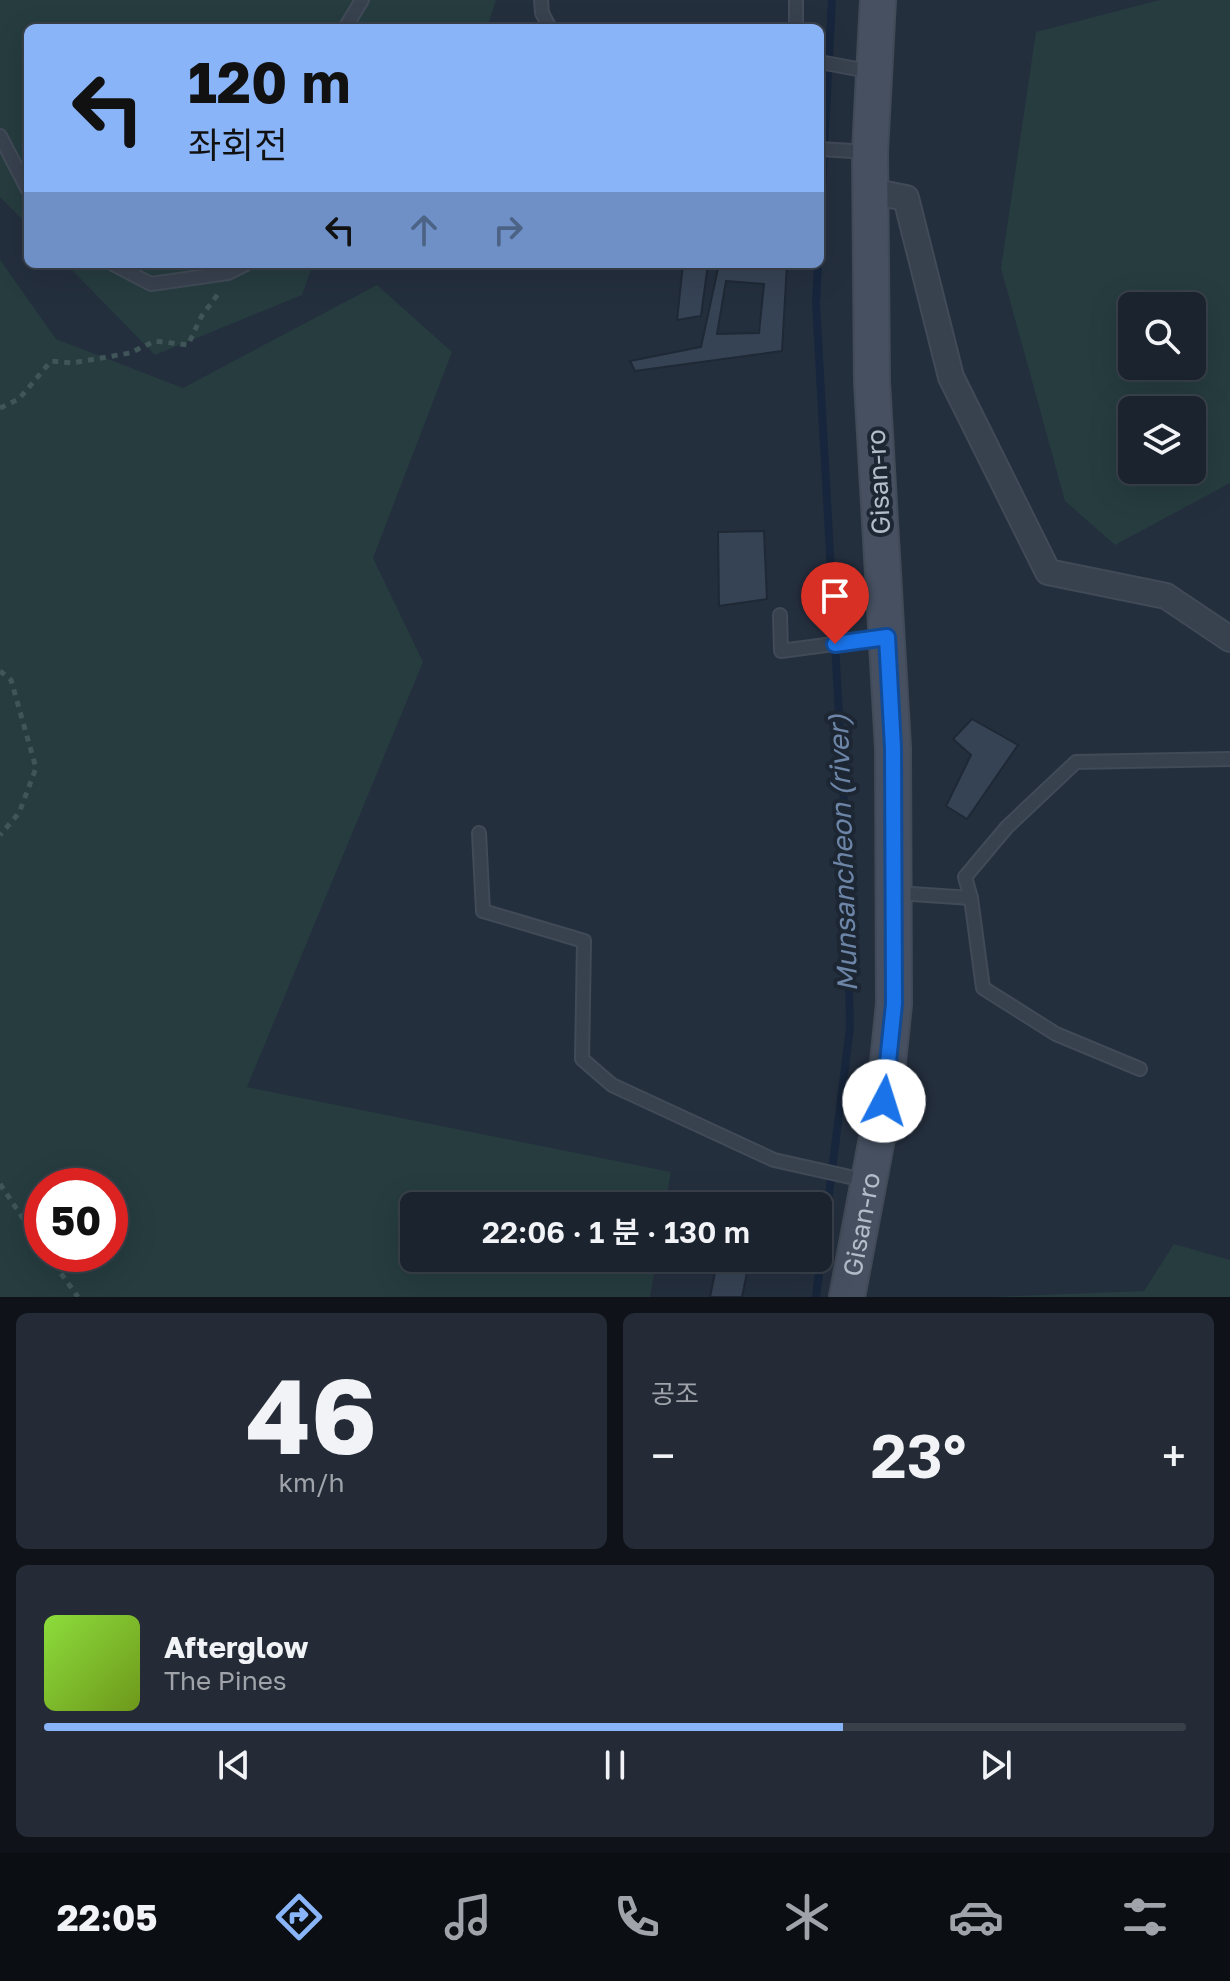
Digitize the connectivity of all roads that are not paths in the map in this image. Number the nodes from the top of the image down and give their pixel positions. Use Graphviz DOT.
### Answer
graph roads {
  1 [pos="362,0"];
  2 [pos="541,0"];
  3 [pos="796,0"];
  4 [pos="878,0"];
  5 [pos="347,24"];
  6 [pos="548,24"];
  7 [pos="796,24"];
  8 [pos="824,63"];
  9 [pos="860,70"];
  10 [pos="0,136"];
  11 [pos="824,149"];
  12 [pos="856,151"];
  13 [pos="24,182"];
  14 [pos="870,191"];
  15 [pos="121,268"];
  16 [pos="239,268"];
  17 [pos="780,615"];
  18 [pos="887,637"];
  19 [pos="1230,639"];
  20 [pos="1230,759"];
  21 [pos="479,833"];
  22 [pos="893,892"];
  23 [pos="971,898"];
  24 [pos="1140,1069"];
  25 [pos="858,1179"];
  26 [pos="847,1297"];
  1 -- 5 [label="lane"];
  2 -- 6 [label="lane"];
  3 -- 7 [label="lane"];
  4 -- 9 [label="main road, Gisan-ro"];
  8 -- 9 [label="lane"];
  9 -- 12 [label="main road, Gisan-ro"];
  10 -- 13 [label="lane"];
  11 -- 12 [label="lane"];
  12 -- 14 [label="main road, Gisan-ro"];
  14 -- 18 [label="main road, Gisan-ro"];
  14 -- 19 [label="street"];
  15 -- 16 [label="lane"];
  17 -- 18 [label="lane"];
  18 -- 22 [label="main road, Gisan-ro"];
  20 -- 23 [label="lane"];
  21 -- 25 [label="lane"];
  22 -- 23 [label="lane"];
  22 -- 25 [label="main road, Gisan-ro"];
  23 -- 24 [label="lane"];
  25 -- 26 [label="main road, Gisan-ro"];
}
